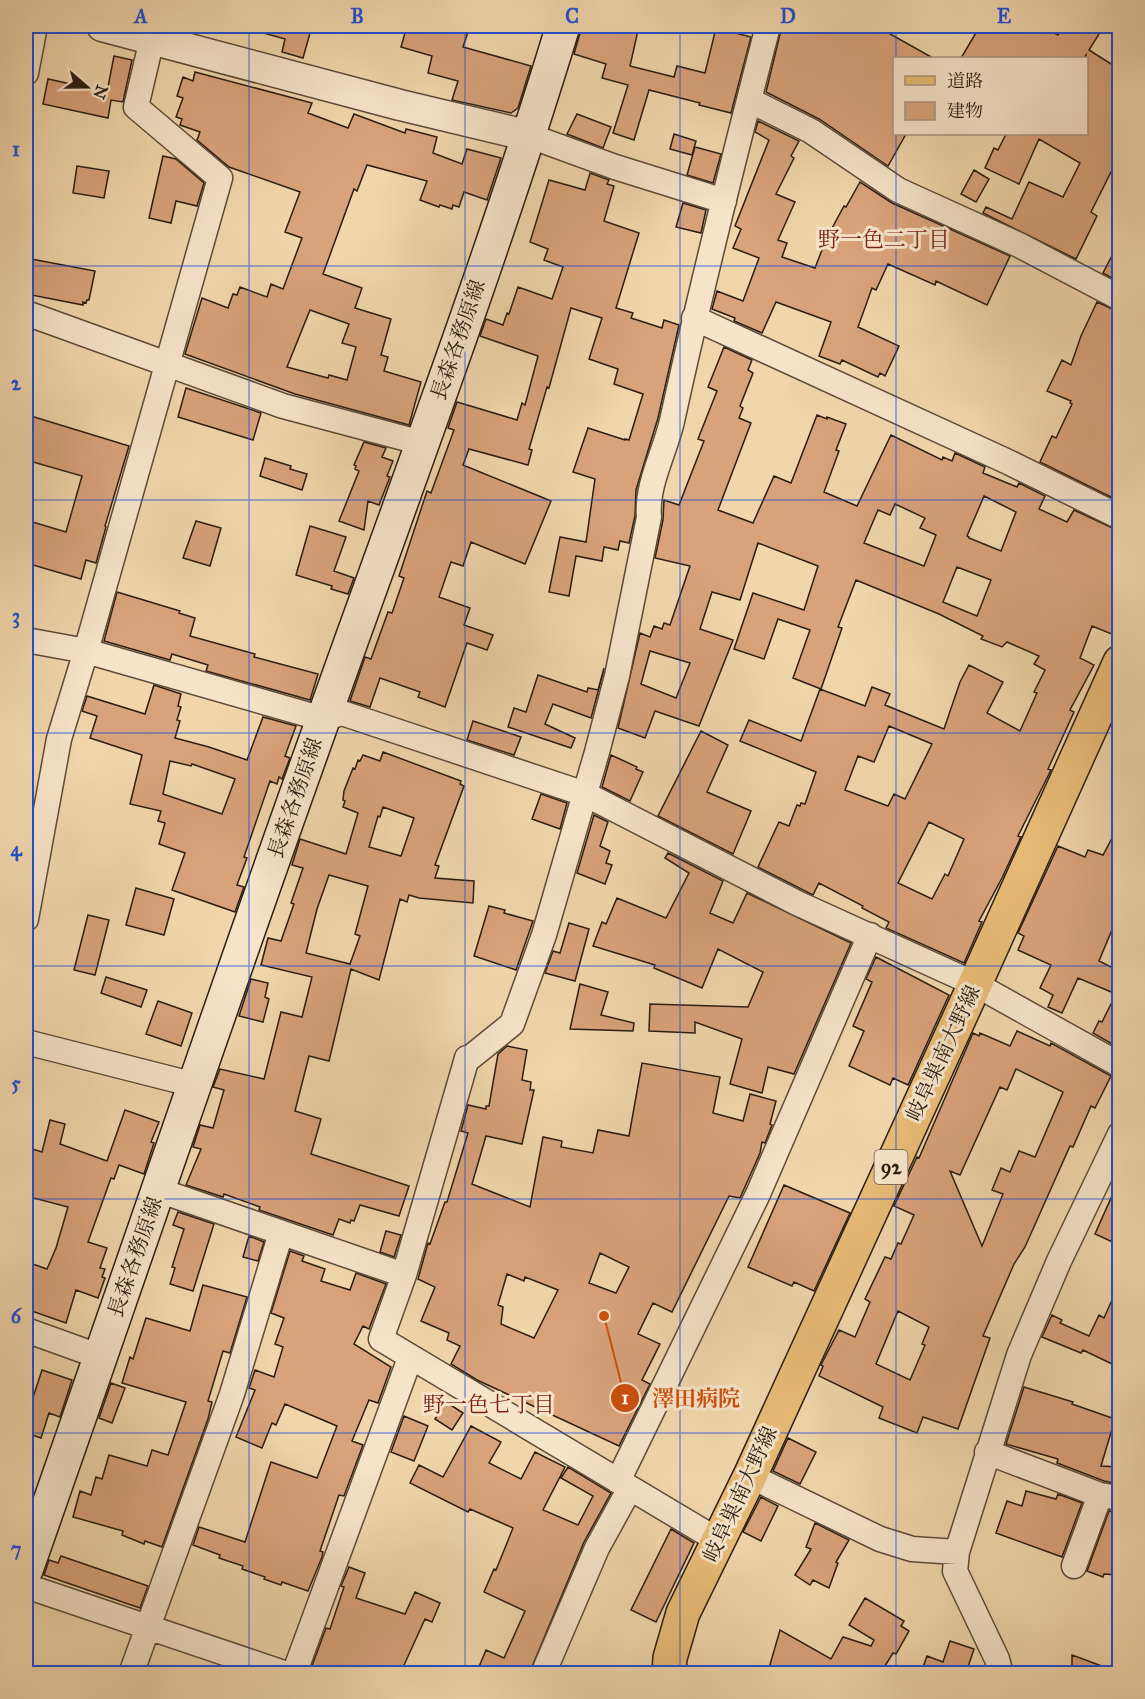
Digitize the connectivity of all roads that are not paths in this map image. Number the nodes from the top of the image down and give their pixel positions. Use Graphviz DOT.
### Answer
graph roads {
  1 [pos="35,26"];
  2 [pos="108,26"];
  3 [pos="563,26"];
  4 [pos="768,26"];
  5 [pos="152,39"];
  6 [pos="26,73"];
  7 [pos="749,100"];
  8 [pos="530,136"];
  9 [pos="724,201"];
  10 [pos="1119,298"];
  11 [pos="26,313"];
  12 [pos="694,318"];
  13 [pos="167,365"];
  14 [pos="422,443"];
  15 [pos="1119,517"];
  16 [pos="26,640"];
  17 [pos="86,651"];
  18 [pos="1119,662"];
  19 [pos="322,719"];
  20 [pos="585,794"];
  21 [pos="26,919"];
  22 [pos="870,934"];
  23 [pos="975,984"];
  24 [pos="26,1042"];
  25 [pos="1119,1065"];
  26 [pos="195,1085"];
  27 [pos="1119,1134"];
  28 [pos="158,1190"];
  29 [pos="281,1233"];
  30 [pos="404,1275"];
  31 [pos="26,1330"];
  32 [pos="101,1357"];
  33 [pos="410,1358"];
  34 [pos="987,1452"];
  35 [pos="750,1476"];
  36 [pos="624,1484"];
  37 [pos="1110,1496"];
  38 [pos="719,1541"];
  39 [pos="957,1552"];
  40 [pos="1074,1566"];
  41 [pos="26,1570"];
  42 [pos="26,1586"];
  43 [pos="147,1626"];
  44 [pos="664,1668"];
  45 [pos="131,1674"];
  46 [pos="287,1674"];
  47 [pos="294,1674"];
  48 [pos="543,1674"];
  49 [pos="1001,1674"];
  1 -- 6 [label="street"];
  2 -- 5 [label="street"];
  3 -- 8 [label="main road, 長森各務原線"];
  4 -- 7 [label="street"];
  5 -- 8 [label="street"];
  5 -- 13 [label="street"];
  7 -- 9 [label="street"];
  7 -- 10 [label="street"];
  8 -- 9 [label="street"];
  8 -- 14 [label="main road, 長森各務原線"];
  9 -- 12 [label="street"];
  11 -- 13 [label="street"];
  12 -- 15 [label="street"];
  12 -- 20 [label="street"];
  13 -- 14 [label="street"];
  13 -- 17 [label="street"];
  14 -- 19 [label="main road, 長森各務原線"];
  16 -- 17 [label="street"];
  17 -- 19 [label="street"];
  17 -- 21 [label="street"];
  18 -- 23 [label="main road, 岐阜巣南大野線 / 92"];
  19 -- 20 [label="street"];
  19 -- 26 [label="main road, 長森各務原線"];
  20 -- 22 [label="street"];
  20 -- 30 [label="street"];
  22 -- 23 [label="street"];
  22 -- 36 [label="street"];
  23 -- 25 [label="street"];
  23 -- 35 [label="main road, 岐阜巣南大野線 / 92"];
  24 -- 26 [label="street"];
  26 -- 28 [label="main road, 長森各務原線"];
  27 -- 34 [label="street"];
  28 -- 29 [label="street"];
  28 -- 32 [label="main road, 長森各務原線"];
  29 -- 30 [label="street"];
  29 -- 43 [label="street"];
  30 -- 33 [label="street"];
  31 -- 32 [label="street"];
  32 -- 41 [label="main road, 長森各務原線"];
  33 -- 36 [label="street"];
  33 -- 47 [label="street"];
  34 -- 37 [label="street"];
  34 -- 39 [label="street"];
  35 -- 38 [label="main road, 岐阜巣南大野線 / 92"];
  35 -- 39 [label="street"];
  36 -- 38 [label="street"];
  36 -- 48 [label="street"];
  37 -- 40 [label="street"];
  38 -- 44 [label="main road, 岐阜巣南大野線 / 92"];
  39 -- 49 [label="street"];
  42 -- 43 [label="street"];
  43 -- 45 [label="street"];
  43 -- 46 [label="street"];
}
